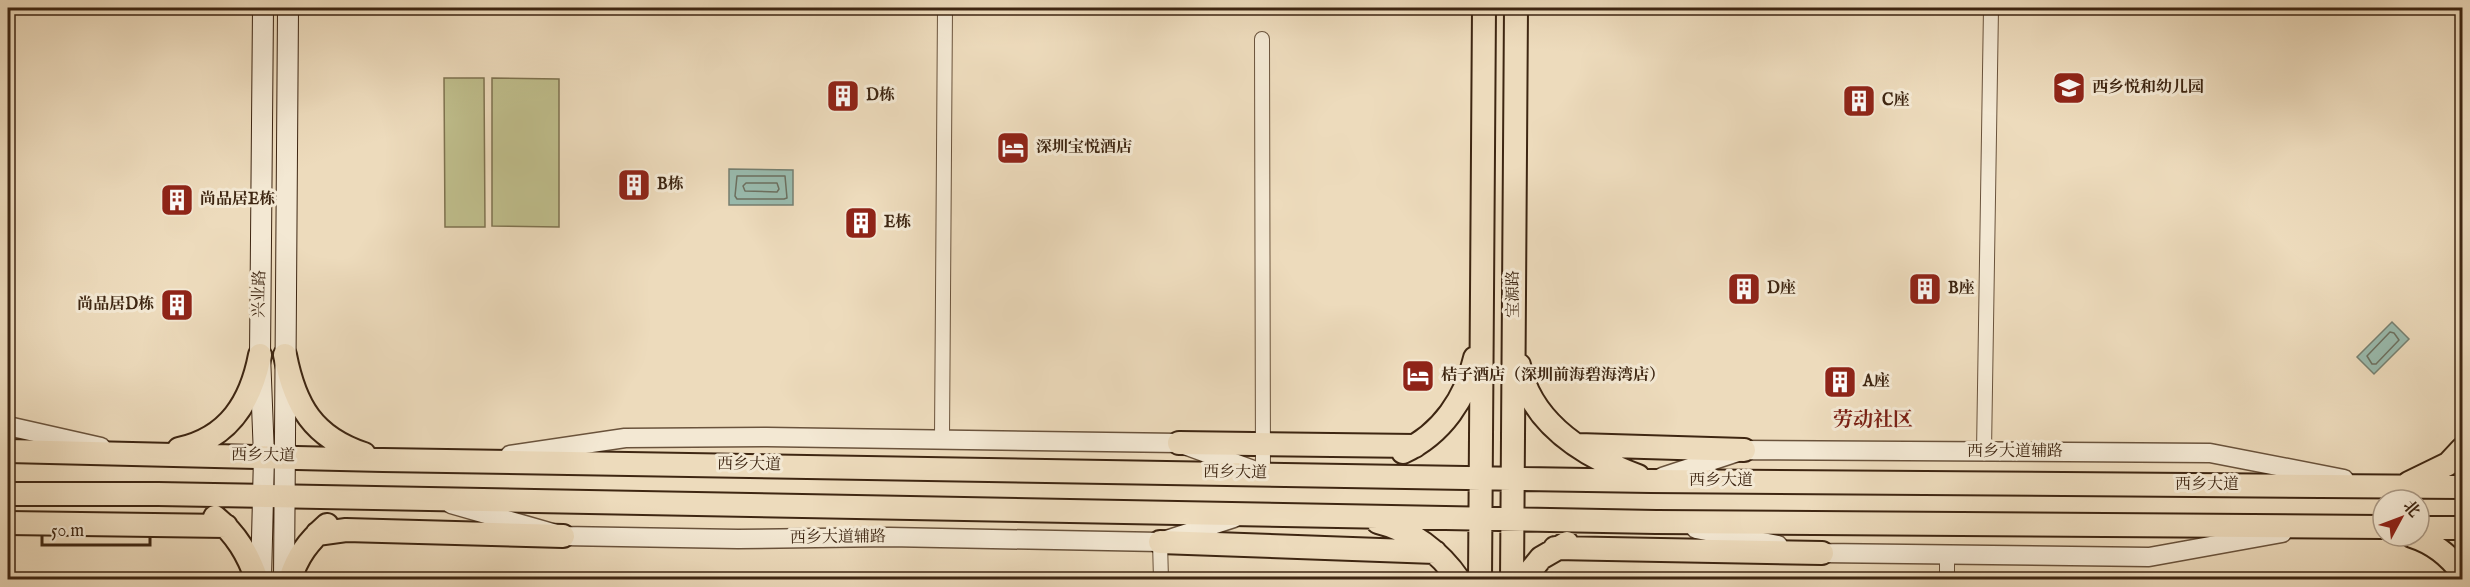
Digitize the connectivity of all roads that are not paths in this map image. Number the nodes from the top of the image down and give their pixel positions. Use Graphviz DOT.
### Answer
graph roads {
  1 [pos="262,8"];
  2 [pos="288,8"];
  3 [pos="945,8"];
  4 [pos="1484,8"];
  5 [pos="1516,8"];
  6 [pos="1991,8"];
  7 [pos="1262,39"];
  8 [pos="1514,325"];
  9 [pos="1482,327"];
  10 [pos="260,354"];
  11 [pos="285,355"];
  12 [pos="8,426"];
  13 [pos="942,439"];
  14 [pos="1179,443"];
  15 [pos="1264,444"];
  16 [pos="1575,444"];
  17 [pos="1415,446"];
  18 [pos="2463,449"];
  19 [pos="1744,450"];
  20 [pos="8,451"];
  21 [pos="1984,451"];
  22 [pos="123,453"];
  23 [pos="158,453"];
  24 [pos="274,456"];
  25 [pos="383,460"];
  26 [pos="472,460"];
  27 [pos="1263,474"];
  28 [pos="1336,475"];
  29 [pos="1481,477"];
  30 [pos="1513,478"];
  31 [pos="1651,481"];
  32 [pos="2391,486"];
  33 [pos="2463,487"];
  34 [pos="8,494"];
  35 [pos="65,494"];
  36 [pos="158,494"];
  37 [pos="274,497"];
  38 [pos="394,498"];
  39 [pos="432,499"];
  40 [pos="8,505"];
  41 [pos="1245,514"];
  42 [pos="1345,515"];
  43 [pos="1481,518"];
  44 [pos="1513,518"];
  45 [pos="1656,522"];
  46 [pos="8,523"];
  47 [pos="226,526"];
  48 [pos="2316,526"];
  49 [pos="2371,527"];
  50 [pos="2431,528"];
  51 [pos="2463,528"];
  52 [pos="317,534"];
  53 [pos="563,536"];
  54 [pos="1160,542"];
  55 [pos="2431,543"];
  56 [pos="1555,548"];
  57 [pos="1435,552"];
  58 [pos="1822,553"];
  59 [pos="1947,554"];
  60 [pos="2463,573"];
  61 [pos="259,579"];
  62 [pos="284,579"];
  63 [pos="290,579"];
  64 [pos="1161,579"];
  65 [pos="1458,579"];
  66 [pos="1480,579"];
  67 [pos="1512,579"];
  68 [pos="1523,579"];
  69 [pos="1947,579"];
  1 -- 10 [label="main road, 兴业路"];
  2 -- 11 [label="main road, 兴业路"];
  3 -- 13 [label="street"];
  4 -- 9 [label="main road, 宝源路"];
  5 -- 8 [label="main road, 宝源路"];
  6 -- 21 [label="street"];
  7 -- 15 [label="street"];
  8 -- 16 [label="main road"];
  8 -- 30 [label="main road, 宝源路"];
  9 -- 17 [label="main road"];
  9 -- 29 [label="main road, 宝源路"];
  10 -- 23 [label="main road"];
  10 -- 24 [label="main road, 兴业路"];
  11 -- 24 [label="main road, 兴业路"];
  11 -- 25 [label="main road"];
  12 -- 22 [label="street"];
  13 -- 14 [label="street"];
  13 -- 26 [label="street"];
  14 -- 15 [label="main road"];
  14 -- 27 [label="street"];
  15 -- 17 [label="main road"];
  15 -- 27 [label="street"];
  16 -- 19 [label="main road"];
  16 -- 31 [label="main road"];
  17 -- 28 [label="main road"];
  18 -- 32 [label="main road"];
  19 -- 21 [label="street, 西乡大道辅路"];
  19 -- 31 [label="street, 西乡大道辅路"];
  20 -- 22 [label="main road, 西乡大道"];
  21 -- 32 [label="street, 西乡大道辅路"];
  22 -- 23 [label="main road, 西乡大道"];
  23 -- 24 [label="main road, 西乡大道"];
  24 -- 25 [label="main road, 西乡大道"];
  24 -- 37 [label="main road, 兴业路"];
  25 -- 26 [label="main road, 西乡大道"];
  26 -- 27 [label="main road, 西乡大道"];
  27 -- 28 [label="main road, 西乡大道"];
  28 -- 29 [label="main road, 西乡大道"];
  29 -- 30 [label="main road, 西乡大道"];
  29 -- 43 [label="main road, 宝源路"];
  30 -- 31 [label="main road, 西乡大道"];
  30 -- 44 [label="main road, 宝源路"];
  31 -- 32 [label="main road, 西乡大道"];
  32 -- 33 [label="main road, 西乡大道"];
  34 -- 35 [label="main road"];
  35 -- 36 [label="main road"];
  35 -- 40 [label="street"];
  36 -- 37 [label="main road"];
  36 -- 47 [label="main road"];
  37 -- 38 [label="main road"];
  37 -- 61 [label="main road, 兴业路"];
  37 -- 62 [label="main road, 兴业路"];
  38 -- 39 [label="main road"];
  38 -- 52 [label="main road"];
  39 -- 41 [label="main road"];
  39 -- 53 [label="street, 西乡大道辅路"];
  41 -- 42 [label="main road"];
  41 -- 54 [label="street, 西乡大道辅路"];
  42 -- 43 [label="main road"];
  42 -- 57 [label="main road"];
  43 -- 44 [label="main road"];
  43 -- 66 [label="main road, 宝源路"];
  44 -- 45 [label="main road"];
  44 -- 67 [label="main road, 宝源路"];
  45 -- 48 [label="main road"];
  45 -- 56 [label="main road"];
  45 -- 58 [label="street"];
  46 -- 47 [label="main road"];
  47 -- 61 [label="main road"];
  48 -- 49 [label="main road"];
  48 -- 59 [label="street"];
  50 -- 51 [label="main road"];
  52 -- 53 [label="main road"];
  52 -- 63 [label="main road"];
  53 -- 54 [label="street, 西乡大道辅路"];
  54 -- 57 [label="main road"];
  54 -- 64 [label="street"];
  55 -- 60 [label="main road"];
  56 -- 58 [label="main road"];
  56 -- 68 [label="main road"];
  57 -- 65 [label="main road"];
  58 -- 59 [label="street"];
  59 -- 69 [label="street"];
}
